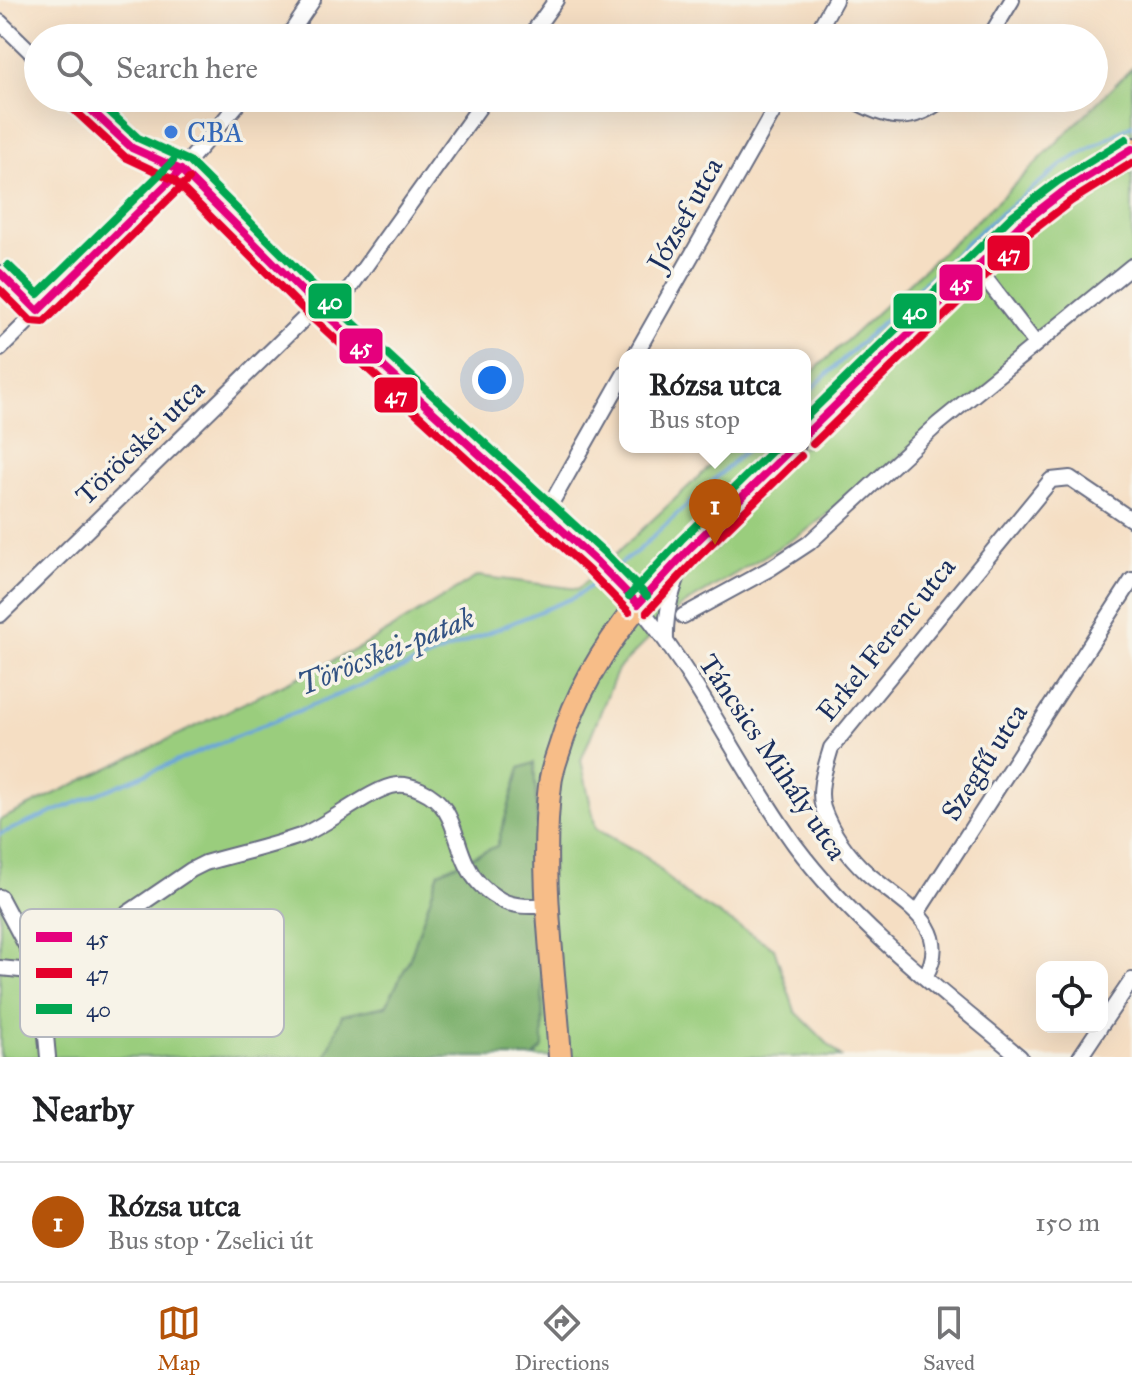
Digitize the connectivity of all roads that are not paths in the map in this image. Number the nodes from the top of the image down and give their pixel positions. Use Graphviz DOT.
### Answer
graph roads {
  1 [pos="313,0"];
  2 [pos="556,0"];
  3 [pos="835,0"];
  4 [pos="1012,0"];
  5 [pos="0,22"];
  6 [pos="297,24"];
  7 [pos="539,24"];
  8 [pos="822,24"];
  9 [pos="997,24"];
  10 [pos="24,45"];
  11 [pos="92,112"];
  12 [pos="231,112"];
  13 [pos="476,112"];
  14 [pos="773,112"];
  15 [pos="874,112"];
  16 [pos="922,112"];
  17 [pos="1132,149"];
  18 [pos="181,170"];
  19 [pos="976,266"];
  20 [pos="1132,266"];
  21 [pos="0,273"];
  22 [pos="317,306"];
  23 [pos="38,311"];
  24 [pos="329,317"];
  25 [pos="1036,344"];
  26 [pos="0,349"];
  27 [pos="638,349"];
  28 [pos="619,384"];
  29 [pos="811,429"];
  30 [pos="787,453"];
  31 [pos="544,516"];
  32 [pos="1132,520"];
  33 [pos="689,549"];
  34 [pos="1132,580"];
  35 [pos="630,596"];
  36 [pos="0,615"];
  37 [pos="683,616"];
  38 [pos="666,641"];
  39 [pos="0,897"];
  40 [pos="549,906"];
  41 [pos="134,909"];
  42 [pos="917,913"];
  43 [pos="20,934"];
  44 [pos="0,968"];
  45 [pos="20,970"];
  46 [pos="925,977"];
  47 [pos="1132,980"];
  48 [pos="1108,1016"];
  49 [pos="1096,1033"];
  50 [pos="46,1037"];
  51 [pos="48,1057"];
  52 [pos="560,1057"];
  53 [pos="1020,1057"];
  54 [pos="1080,1057"];
  1 -- 6 [label="street"];
  2 -- 7 [label="street"];
  3 -- 8 [label="street"];
  4 -- 9 [label="street"];
  5 -- 10 [label="street"];
  11 -- 18 [label="street"];
  12 -- 18 [label="street"];
  13 -- 24 [label="street"];
  14 -- 27 [label="street, József utca"];
  15 -- 16 [label="street"];
  17 -- 19 [label="main road"];
  18 -- 22 [label="street, Táncsics Mihály utca"];
  18 -- 23 [label="street"];
  19 -- 25 [label="street"];
  19 -- 29 [label="main road"];
  20 -- 25 [label="street"];
  21 -- 23 [label="street"];
  22 -- 24 [label="street, Táncsics Mihály utca"];
  22 -- 36 [label="street, Töröcskei utca"];
  23 -- 26 [label="street"];
  24 -- 31 [label="street, Táncsics Mihály utca"];
  25 -- 37 [label="street"];
  28 -- 31 [label="street"];
  30 -- 33 [label="main road"];
  31 -- 35 [label="street, Táncsics Mihály utca"];
  32 -- 42 [label="street, Erkel Ferenc utca"];
  33 -- 35 [label="main road"];
  33 -- 38 [label="street"];
  34 -- 42 [label="street, Szegfű utca"];
  35 -- 38 [label="street, Táncsics Mihály utca"];
  35 -- 40 [label="main road"];
  38 -- 46 [label="street, Táncsics Mihály utca"];
  39 -- 43 [label="street"];
  40 -- 41 [label="street"];
  40 -- 52 [label="main road"];
  42 -- 46 [label="street"];
  44 -- 45 [label="street"];
  46 -- 53 [label="street, Táncsics Mihály utca"];
  47 -- 48 [label="street"];
  49 -- 54 [label="street"];
  50 -- 51 [label="street"];
}
